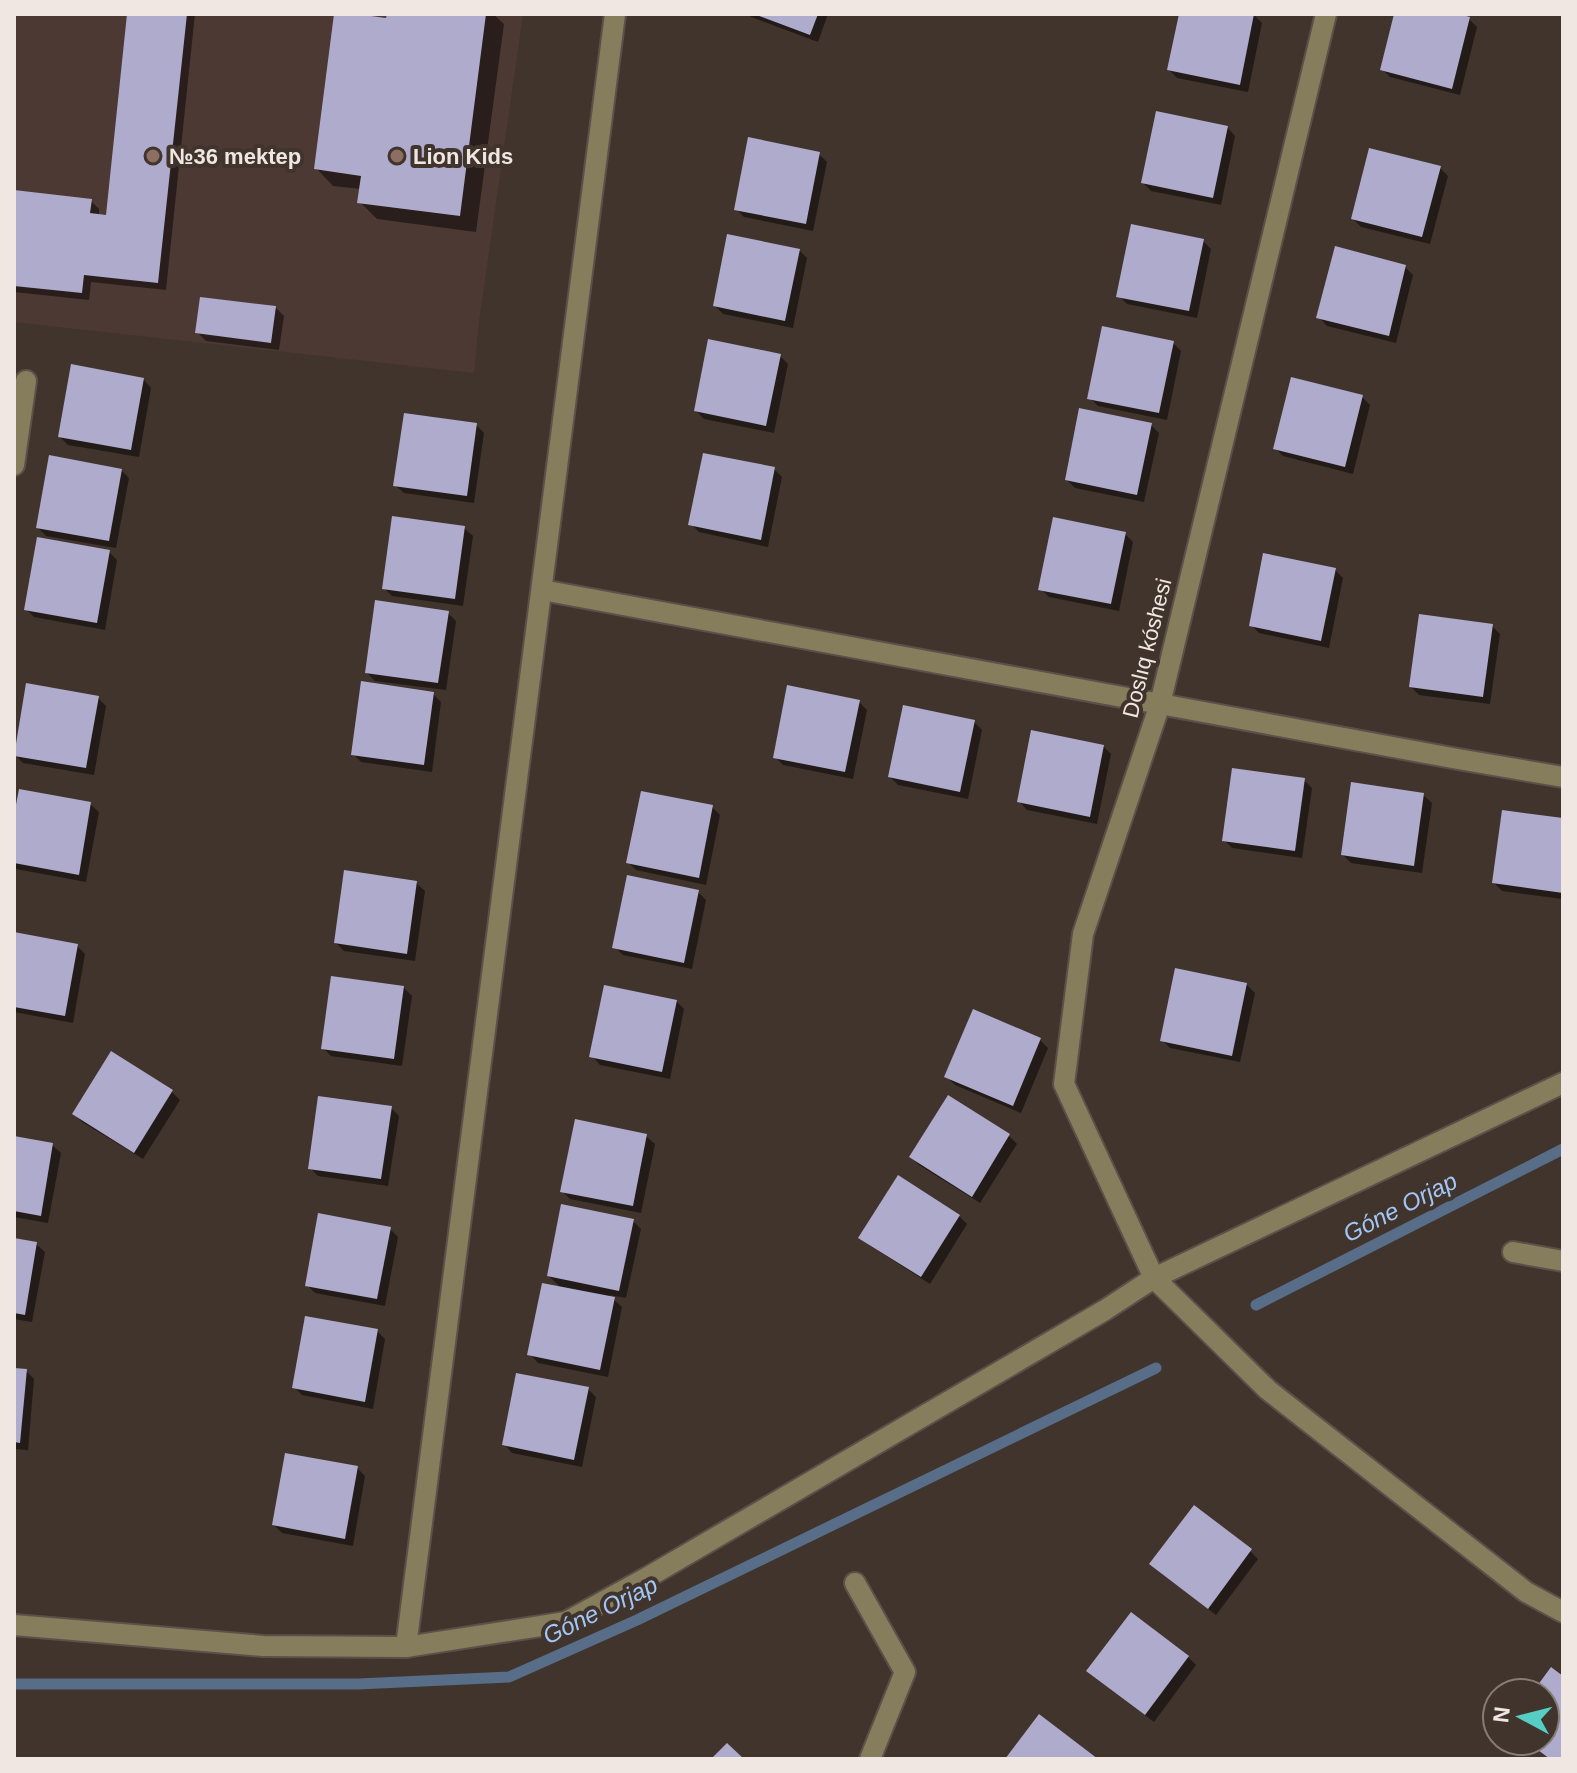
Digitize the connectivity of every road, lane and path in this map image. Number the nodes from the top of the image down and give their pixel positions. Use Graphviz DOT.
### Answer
graph roads {
  1 [pos="615,14"];
  2 [pos="1326,14"];
  3 [pos="26,381"];
  4 [pos="14,465"];
  5 [pos="542,590"];
  6 [pos="1160,704"];
  7 [pos="1563,777"];
  8 [pos="1563,1083"];
  9 [pos="1513,1252"];
  10 [pos="1563,1261"];
  11 [pos="1154,1278"];
  12 [pos="855,1583"];
  13 [pos="1563,1612"];
  14 [pos="14,1625"];
  15 [pos="406,1647"];
  16 [pos="870,1759"];
  1 -- 5 [label="street"];
  2 -- 6 [label="street, Doslıq kóshesi"];
  3 -- 4 [label="street"];
  5 -- 6 [label="street"];
  5 -- 15 [label="street"];
  6 -- 7 [label="street"];
  6 -- 11 [label="street, Doslıq kóshesi"];
  8 -- 11 [label="street"];
  9 -- 10 [label="street"];
  11 -- 13 [label="street"];
  11 -- 15 [label="street"];
  12 -- 16 [label="street"];
  14 -- 15 [label="street"];
}
